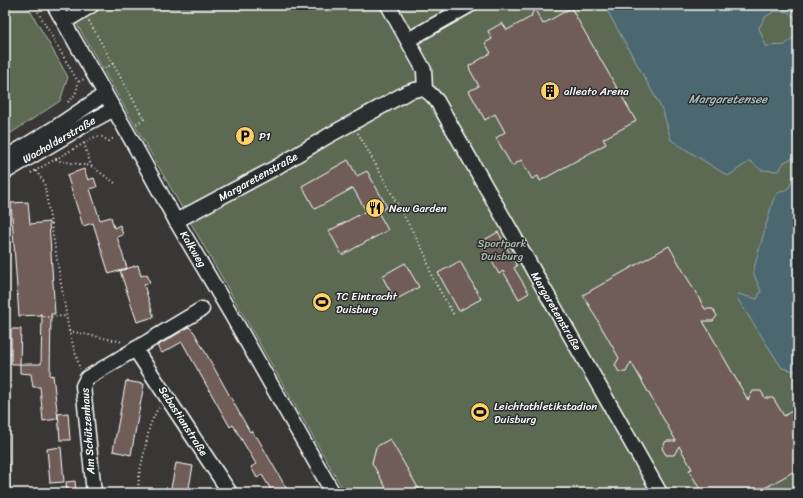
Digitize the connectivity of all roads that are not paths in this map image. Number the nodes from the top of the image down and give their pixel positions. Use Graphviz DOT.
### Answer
graph roads {
  1 [pos="54,5"];
  2 [pos="388,5"];
  3 [pos="470,5"];
  4 [pos="87,8"];
  5 [pos="64,22"];
  6 [pos="408,40"];
  7 [pos="425,90"];
  8 [pos="105,94"];
  9 [pos="114,109"];
  10 [pos="5,158"];
  11 [pos="8,178"];
  12 [pos="176,221"];
  13 [pos="202,309"];
  14 [pos="135,349"];
  15 [pos="94,493"];
  16 [pos="230,493"];
  17 [pos="333,493"];
  18 [pos="660,493"];
  1 -- 5 [label="street, Kalkweg"];
  2 -- 6 [label="street"];
  3 -- 6 [label="street"];
  4 -- 5 [label="street"];
  5 -- 8 [label="street, Kalkweg"];
  6 -- 7 [label="street"];
  7 -- 12 [label="street, Margaretenstraße"];
  7 -- 18 [label="street, Margaretenstraße"];
  8 -- 9 [label="street, Kalkweg"];
  8 -- 10 [label="street, Wacholderstraße"];
  9 -- 11 [label="street, Wacholderstraße"];
  9 -- 12 [label="street, Kalkweg"];
  12 -- 17 [label="street, Kalkweg"];
  13 -- 14 [label="street, Am Schützenhaus"];
  14 -- 15 [label="street, Am Schützenhaus"];
  14 -- 16 [label="street, Sebastianstraße"];
}
